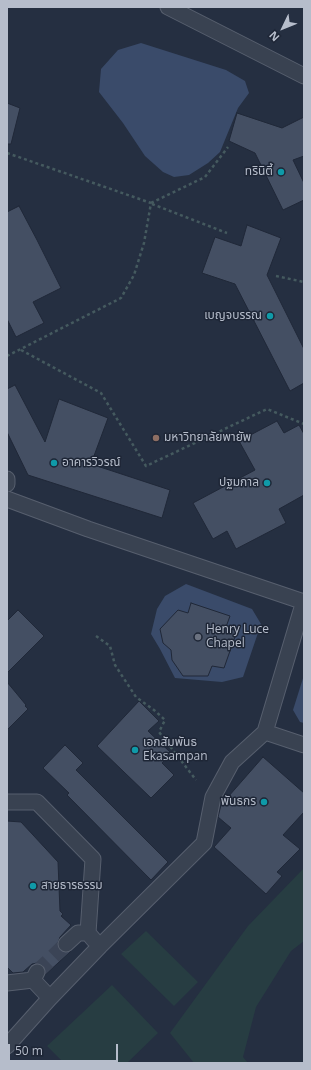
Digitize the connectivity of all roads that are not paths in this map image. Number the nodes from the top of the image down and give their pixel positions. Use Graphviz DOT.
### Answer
graph roads {
  1 [pos="168,7"];
  2 [pos="304,76"];
  3 [pos="7,478"];
  4 [pos="7,484"];
  5 [pos="7,499"];
  6 [pos="304,602"];
  7 [pos="265,732"];
  8 [pos="304,745"];
  9 [pos="7,802"];
  10 [pos="88,933"];
  11 [pos="66,944"];
  12 [pos="100,946"];
  13 [pos="7,983"];
  14 [pos="50,998"];
  15 [pos="7,1046"];
  1 -- 2 [label="lane"];
  3 -- 4 [label="lane"];
  5 -- 6 [label="lane"];
  6 -- 7 [label="lane"];
  7 -- 8 [label="lane"];
  7 -- 12 [label="lane"];
  9 -- 10 [label="lane"];
  10 -- 11 [label="lane"];
  10 -- 12 [label="lane"];
  12 -- 14 [label="lane"];
  13 -- 14 [label="lane"];
  14 -- 15 [label="lane"];
}
